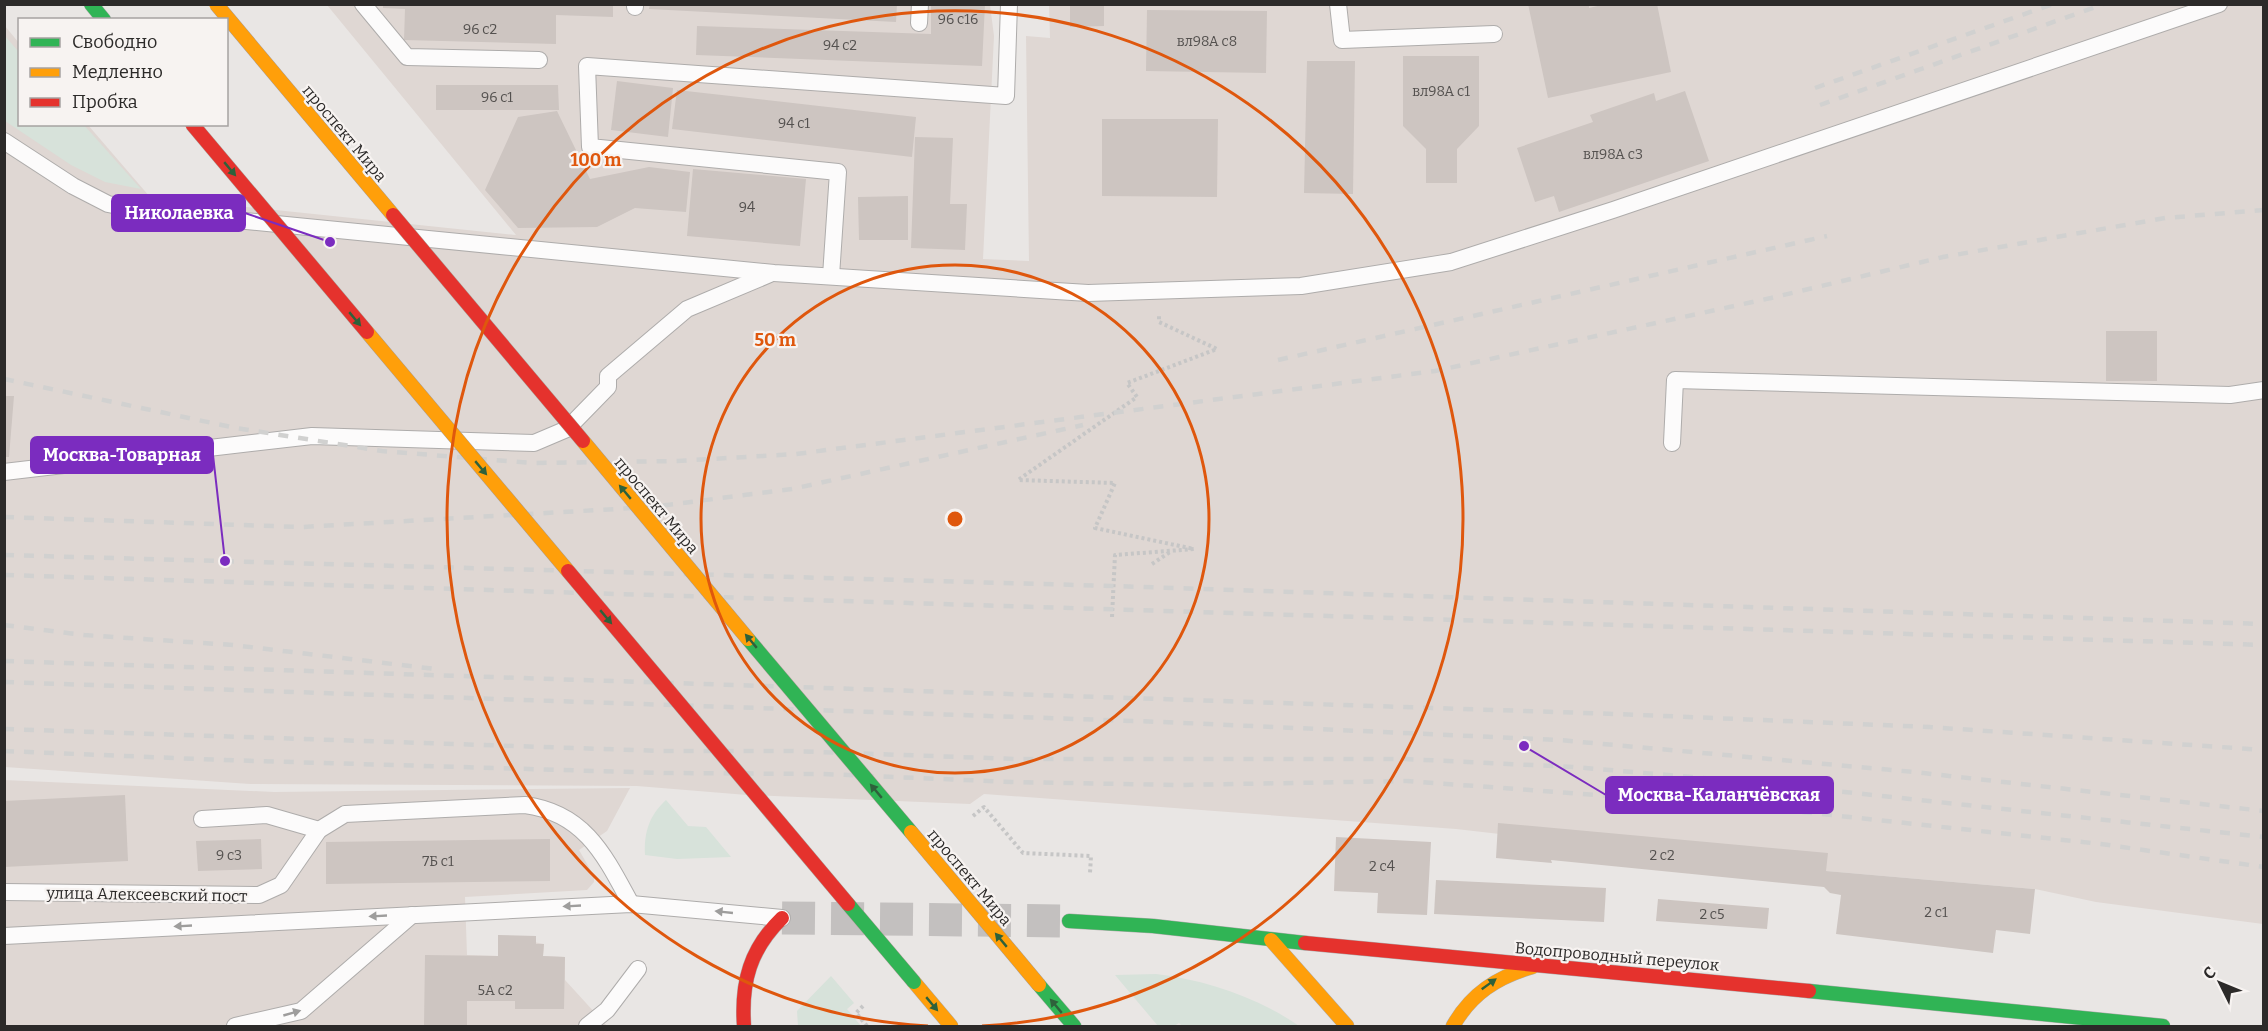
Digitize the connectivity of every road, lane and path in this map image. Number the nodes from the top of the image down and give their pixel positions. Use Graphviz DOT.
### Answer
graph roads {
  1 [pos="92,4"];
  2 [pos="216,4"];
  3 [pos="363,4"];
  4 [pos="920,4"];
  5 [pos="1009,4"];
  6 [pos="1338,4"];
  7 [pos="2219,4"];
  8 [pos="102,18"];
  9 [pos="228,18"];
  10 [pos="228,18"];
  11 [pos="919,23"];
  12 [pos="1494,34"];
  13 [pos="539,60"];
  14 [pos="194,126"];
  15 [pos="4,141"];
  16 [pos="774,273"];
  17 [pos="831,276"];
  18 [pos="1157,292"];
  19 [pos="2264,390"];
  20 [pos="1672,443"];
  21 [pos="4,472"];
  22 [pos="1115,555"];
  23 [pos="1152,564"];
  24 [pos="1112,616"];
  25 [pos="973,816"];
  26 [pos="202,819"];
  27 [pos="319,830"];
  28 [pos="1090,873"];
  29 [pos="4,892"];
  30 [pos="631,904"];
  31 [pos="412,915"];
  32 [pos="782,918"];
  33 [pos="1069,921"];
  34 [pos="4,936"];
  35 [pos="1271,940"];
  36 [pos="1541,964"];
  37 [pos="638,969"];
  38 [pos="863,1006"];
  39 [pos="235,1026"];
  40 [pos="587,1026"];
  41 [pos="744,1026"];
  42 [pos="867,1026"];
  43 [pos="951,1026"];
  44 [pos="1074,1026"];
  45 [pos="1347,1026"];
  46 [pos="1453,1026"];
  47 [pos="2163,1026"];
  1 -- 8 [label="main road"];
  10 -- 2 [label="main road, проспект Мира, one-way, bridge"];
  3 -- 13 [label="lane"];
  4 -- 11 [label="lane"];
  5 -- 17 [label="lane"];
  6 -- 12 [label="lane"];
  7 -- 18 [label="lane"];
  44 -- 9 [label="main road, проспект Мира, one-way, bridge"];
  14 -- 43 [label="main road, one-way, bridge"];
  15 -- 16 [label="lane"];
  16 -- 17 [label="lane"];
  16 -- 21 [label="lane"];
  17 -- 18 [label="lane"];
  18 -- 22 [label="path"];
  19 -- 20 [label="lane"];
  22 -- 23 [label="path"];
  22 -- 24 [label="path"];
  25 -- 28 [label="path"];
  26 -- 27 [label="lane"];
  27 -- 29 [label="lane, улица Алексеевский пост"];
  27 -- 30 [label="lane, улица Алексеевский пост"];
  30 -- 31 [label="lane, one-way"];
  32 -- 30 [label="lane, one-way"];
  31 -- 34 [label="lane, one-way"];
  39 -- 31 [label="lane, one-way"];
  32 -- 41 [label="main road"];
  33 -- 35 [label="main road, Водопроводный переулок"];
  35 -- 36 [label="main road, Водопроводный переулок"];
  35 -- 45 [label="main road"];
  46 -- 36 [label="main road, one-way"];
  36 -- 47 [label="main road, Водопроводный переулок"];
  37 -- 40 [label="lane"];
  38 -- 42 [label="path"];
}
